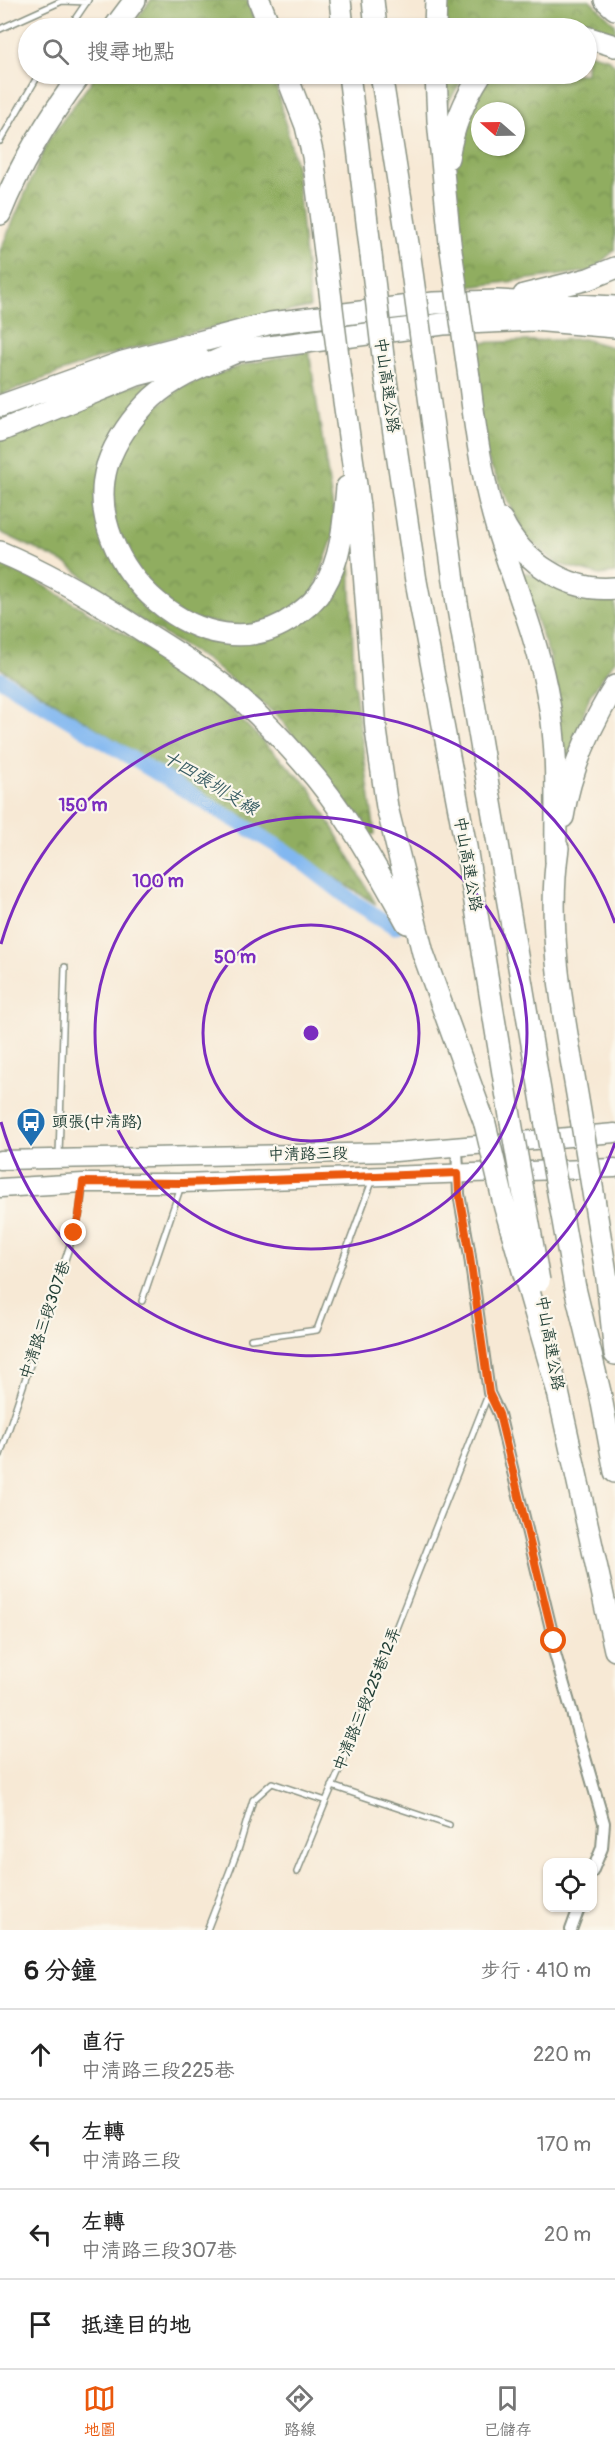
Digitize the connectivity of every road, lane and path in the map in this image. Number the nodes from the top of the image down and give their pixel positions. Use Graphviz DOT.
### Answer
graph roads {
  1 [pos="135,0"];
  2 [pos="259,0"];
  3 [pos="340,0"];
  4 [pos="373,0"];
  5 [pos="436,0"];
  6 [pos="605,0"];
  7 [pos="88,1"];
  8 [pos="615,9"];
  9 [pos="24,18"];
  10 [pos="76,18"];
  11 [pos="122,18"];
  12 [pos="266,18"];
  13 [pos="342,18"];
  14 [pos="375,18"];
  15 [pos="435,18"];
  16 [pos="18,21"];
  17 [pos="0,29"];
  18 [pos="597,40"];
  19 [pos="615,46"];
  20 [pos="33,84"];
  21 [pos="74,84"];
  22 [pos="290,84"];
  23 [pos="350,84"];
  24 [pos="383,84"];
  25 [pos="437,84"];
  26 [pos="474,84"];
  27 [pos="0,141"];
  28 [pos="444,188"];
  29 [pos="0,214"];
  30 [pos="615,268"];
  31 [pos="498,301"];
  32 [pos="615,307"];
  33 [pos="533,320"];
  34 [pos="615,327"];
  35 [pos="615,338"];
  36 [pos="243,349"];
  37 [pos="0,406"];
  38 [pos="0,431"];
  39 [pos="350,447"];
  40 [pos="486,489"];
  41 [pos="0,539"];
  42 [pos="0,552"];
  43 [pos="615,588"];
  44 [pos="115,613"];
  45 [pos="615,686"];
  46 [pos="556,861"];
  47 [pos="423,953"];
  48 [pos="65,967"];
  49 [pos="615,1133"];
  50 [pos="457,1148"];
  51 [pos="0,1160"];
  52 [pos="59,1160"];
  53 [pos="615,1168"];
  54 [pos="458,1173"];
  55 [pos="375,1175"];
  56 [pos="83,1182"];
  57 [pos="182,1183"];
  58 [pos="0,1188"];
  59 [pos="142,1301"];
  60 [pos="251,1339"];
  61 [pos="615,1354"];
  62 [pos="558,1392"];
  63 [pos="489,1393"];
  64 [pos="0,1455"];
  65 [pos="615,1472"];
  66 [pos="615,1650"];
  67 [pos="332,1786"];
  68 [pos="326,1801"];
  69 [pos="449,1825"];
  70 [pos="597,1860"];
  71 [pos="297,1872"];
  72 [pos="578,1912"];
  73 [pos="207,1930"];
  74 [pos="571,1930"];
  1 -- 11 [label="highway"];
  2 -- 12 [label="highway"];
  3 -- 13 [label="highway"];
  4 -- 14 [label="highway"];
  5 -- 15 [label="highway"];
  6 -- 8 [label="highway"];
  7 -- 9 [label="lane"];
  7 -- 10 [label="lane"];
  16 -- 17 [label="lane"];
  18 -- 19 [label="highway"];
  20 -- 27 [label="lane"];
  21 -- 29 [label="highway"];
  22 -- 39 [label="highway, bridge"];
  23 -- 62 [label="highway, 中山高速公路, bridge"];
  24 -- 65 [label="highway, 中山高速公路, bridge"];
  25 -- 28 [label="highway"];
  26 -- 28 [label="highway"];
  28 -- 40 [label="highway, bridge"];
  30 -- 31 [label="highway"];
  31 -- 32 [label="highway"];
  31 -- 37 [label="highway"];
  33 -- 34 [label="highway"];
  33 -- 35 [label="highway"];
  33 -- 36 [label="highway"];
  36 -- 38 [label="highway"];
  36 -- 39 [label="highway"];
  39 -- 47 [label="highway"];
  40 -- 43 [label="highway"];
  40 -- 46 [label="highway"];
  41 -- 44 [label="highway"];
  42 -- 44 [label="highway"];
  44 -- 47 [label="highway"];
  45 -- 46 [label="highway"];
  46 -- 61 [label="highway, bridge"];
  47 -- 62 [label="highway, bridge"];
  48 -- 52 [label="lane"];
  49 -- 50 [label="main road, 中清路三段"];
  50 -- 52 [label="main road, 中清路三段"];
  50 -- 54 [label="street"];
  51 -- 52 [label="main road, 中清路三段"];
  53 -- 54 [label="main road, 中清路三段"];
  54 -- 55 [label="main road, 中清路三段"];
  54 -- 63 [label="street"];
  55 -- 57 [label="main road, 中清路三段"];
  55 -- 60 [label="lane"];
  56 -- 57 [label="main road, 中清路三段"];
  56 -- 58 [label="main road, 中清路三段"];
  56 -- 64 [label="lane, 中清路三段307巷"];
  57 -- 59 [label="lane"];
  62 -- 66 [label="highway, 中山高速公路"];
  63 -- 67 [label="lane, 中清路三段225巷12弄"];
  63 -- 70 [label="street"];
  67 -- 68 [label="lane, 中清路三段225巷12弄"];
  67 -- 69 [label="lane"];
  68 -- 71 [label="lane, 中清路三段225巷12弄"];
  68 -- 73 [label="lane"];
  72 -- 74 [label="street"];
}
